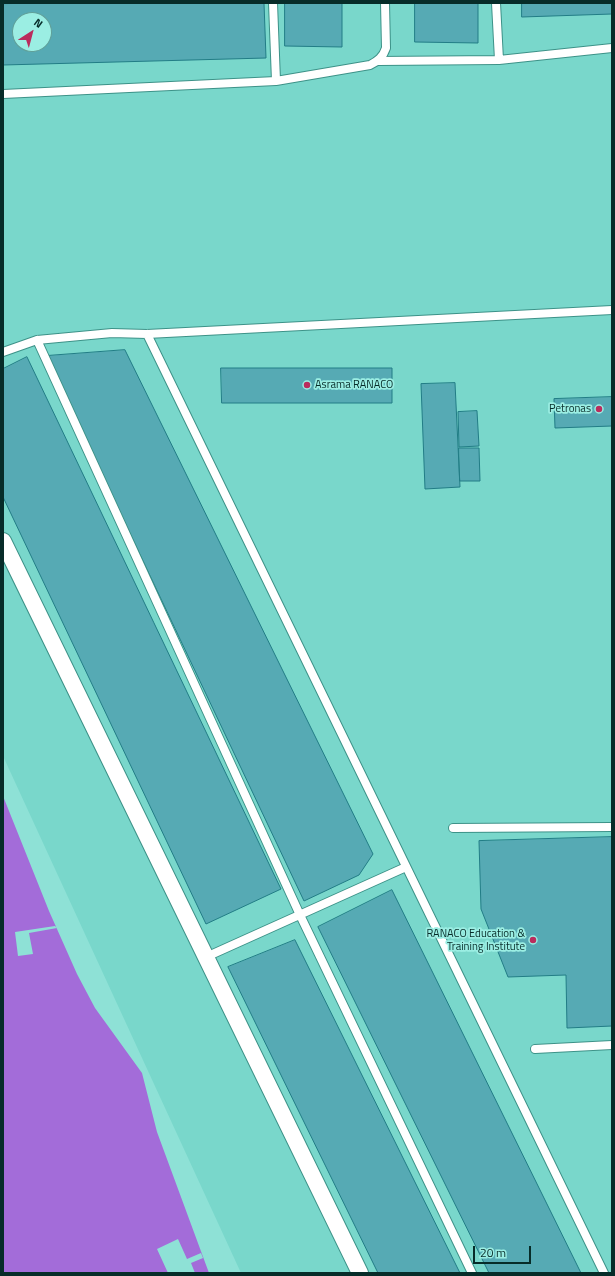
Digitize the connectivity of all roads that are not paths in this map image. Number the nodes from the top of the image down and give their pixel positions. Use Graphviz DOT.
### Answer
graph roads {
  1 [pos="273,3"];
  2 [pos="385,3"];
  3 [pos="496,3"];
  4 [pos="612,48"];
  5 [pos="498,60"];
  6 [pos="378,61"];
  7 [pos="276,81"];
  8 [pos="3,94"];
  9 [pos="612,310"];
  10 [pos="147,334"];
  11 [pos="37,340"];
  12 [pos="3,352"];
  13 [pos="3,542"];
  14 [pos="612,827"];
  15 [pos="453,828"];
  16 [pos="406,867"];
  17 [pos="300,915"];
  18 [pos="206,957"];
  19 [pos="612,1044"];
  20 [pos="535,1049"];
  21 [pos="360,1273"];
  22 [pos="472,1273"];
  23 [pos="604,1273"];
  1 -- 7 [label="lane"];
  2 -- 6 [label="lane"];
  3 -- 5 [label="lane"];
  4 -- 5 [label="lane"];
  5 -- 6 [label="lane"];
  6 -- 7 [label="lane"];
  7 -- 8 [label="lane"];
  9 -- 10 [label="lane"];
  10 -- 11 [label="lane"];
  10 -- 16 [label="lane"];
  11 -- 12 [label="lane"];
  11 -- 17 [label="lane"];
  13 -- 18 [label="street"];
  14 -- 15 [label="lane"];
  16 -- 17 [label="lane"];
  16 -- 23 [label="lane"];
  17 -- 18 [label="lane"];
  17 -- 22 [label="lane"];
  18 -- 21 [label="street"];
  19 -- 20 [label="lane"];
}
